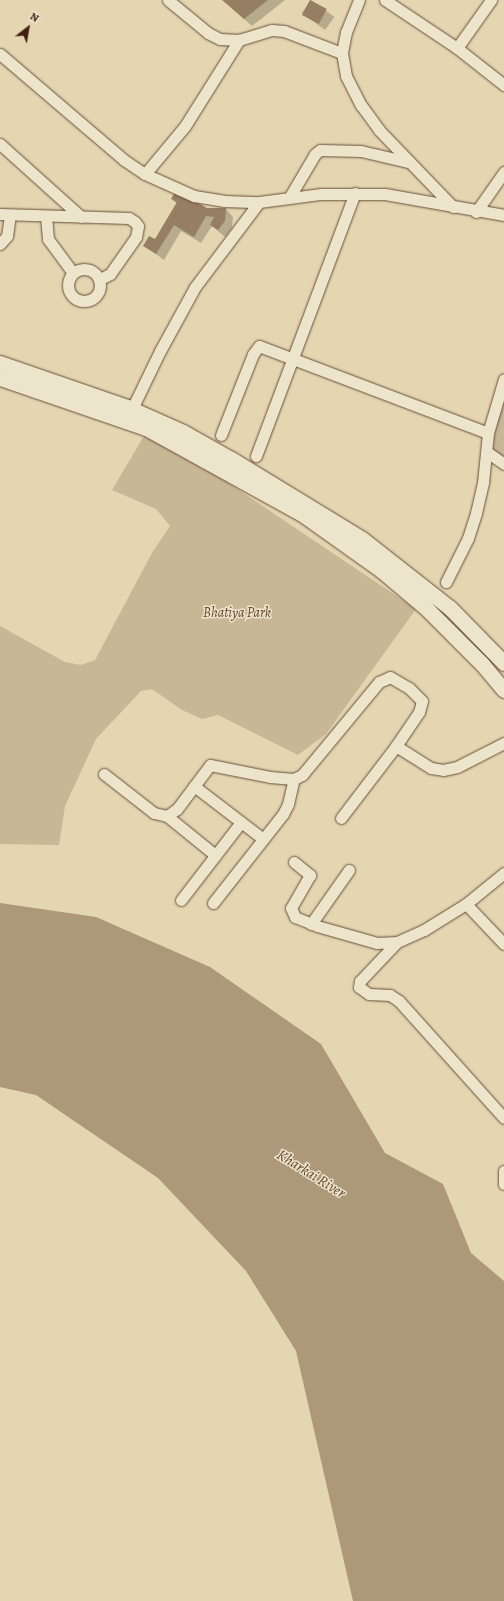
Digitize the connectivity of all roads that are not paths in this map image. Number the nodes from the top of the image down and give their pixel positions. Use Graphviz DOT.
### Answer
graph roads {
  1 [pos="168,0"];
  2 [pos="359,0"];
  3 [pos="385,0"];
  4 [pos="491,0"];
  5 [pos="239,40"];
  6 [pos="457,48"];
  7 [pos="342,53"];
  8 [pos="0,54"];
  9 [pos="504,85"];
  10 [pos="0,144"];
  11 [pos="408,162"];
  12 [pos="504,172"];
  13 [pos="145,174"];
  14 [pos="355,193"];
  15 [pos="289,198"];
  16 [pos="259,202"];
  17 [pos="454,208"];
  18 [pos="476,212"];
  19 [pos="5,214"];
  20 [pos="504,215"];
  21 [pos="46,216"];
  22 [pos="81,216"];
  23 [pos="0,244"];
  24 [pos="73,273"];
  25 [pos="100,279"];
  26 [pos="292,357"];
  27 [pos="0,363"];
  28 [pos="0,378"];
  29 [pos="504,380"];
  30 [pos="130,415"];
  31 [pos="488,433"];
  32 [pos="221,435"];
  33 [pos="487,452"];
  34 [pos="256,456"];
  35 [pos="504,464"];
  36 [pos="446,582"];
  37 [pos="504,663"];
  38 [pos="504,690"];
  39 [pos="504,743"];
  40 [pos="396,746"];
  41 [pos="104,774"];
  42 [pos="294,779"];
  43 [pos="194,786"];
  44 [pos="167,816"];
  45 [pos="341,818"];
  46 [pos="240,822"];
  47 [pos="263,839"];
  48 [pos="215,855"];
  49 [pos="294,862"];
  50 [pos="349,870"];
  51 [pos="504,873"];
  52 [pos="181,900"];
  53 [pos="213,903"];
  54 [pos="466,904"];
  55 [pos="311,924"];
  56 [pos="397,942"];
  57 [pos="504,944"];
  58 [pos="504,1118"];
  59 [pos="504,1171"];
  60 [pos="504,1184"];
  1 -- 5 [label="street"];
  2 -- 7 [label="street"];
  3 -- 6 [label="street"];
  4 -- 6 [label="street"];
  5 -- 7 [label="street"];
  5 -- 13 [label="street"];
  6 -- 9 [label="street"];
  7 -- 11 [label="street"];
  8 -- 13 [label="street"];
  10 -- 22 [label="street"];
  11 -- 15 [label="street"];
  11 -- 17 [label="street"];
  12 -- 18 [label="street"];
  13 -- 16 [label="street"];
  14 -- 15 [label="street"];
  14 -- 17 [label="street"];
  14 -- 26 [label="street"];
  15 -- 16 [label="street"];
  16 -- 30 [label="street"];
  17 -- 18 [label="street"];
  18 -- 20 [label="street"];
  19 -- 21 [label="street"];
  19 -- 23 [label="street"];
  21 -- 22 [label="street"];
  21 -- 24 [label="street"];
  22 -- 25 [label="street"];
  24 -- 25 [label="street"];
  24 -- 25 [label="street"];
  26 -- 31 [label="street"];
  26 -- 32 [label="street"];
  26 -- 34 [label="street"];
  27 -- 30 [label="main road"];
  28 -- 30 [label="main road"];
  29 -- 31 [label="street"];
  30 -- 37 [label="main road"];
  30 -- 38 [label="main road"];
  31 -- 33 [label="street"];
  33 -- 35 [label="street"];
  33 -- 36 [label="street"];
  39 -- 40 [label="street"];
  40 -- 42 [label="street"];
  40 -- 45 [label="street"];
  41 -- 44 [label="street"];
  42 -- 43 [label="street"];
  42 -- 47 [label="street"];
  43 -- 44 [label="street"];
  43 -- 46 [label="street"];
  44 -- 48 [label="street"];
  46 -- 47 [label="street"];
  46 -- 48 [label="street"];
  47 -- 53 [label="street"];
  48 -- 52 [label="street"];
  49 -- 55 [label="street"];
  50 -- 55 [label="street"];
  51 -- 54 [label="street"];
  54 -- 56 [label="street"];
  54 -- 57 [label="street"];
  55 -- 56 [label="street"];
  56 -- 58 [label="street"];
  59 -- 60 [label="street"];
}
